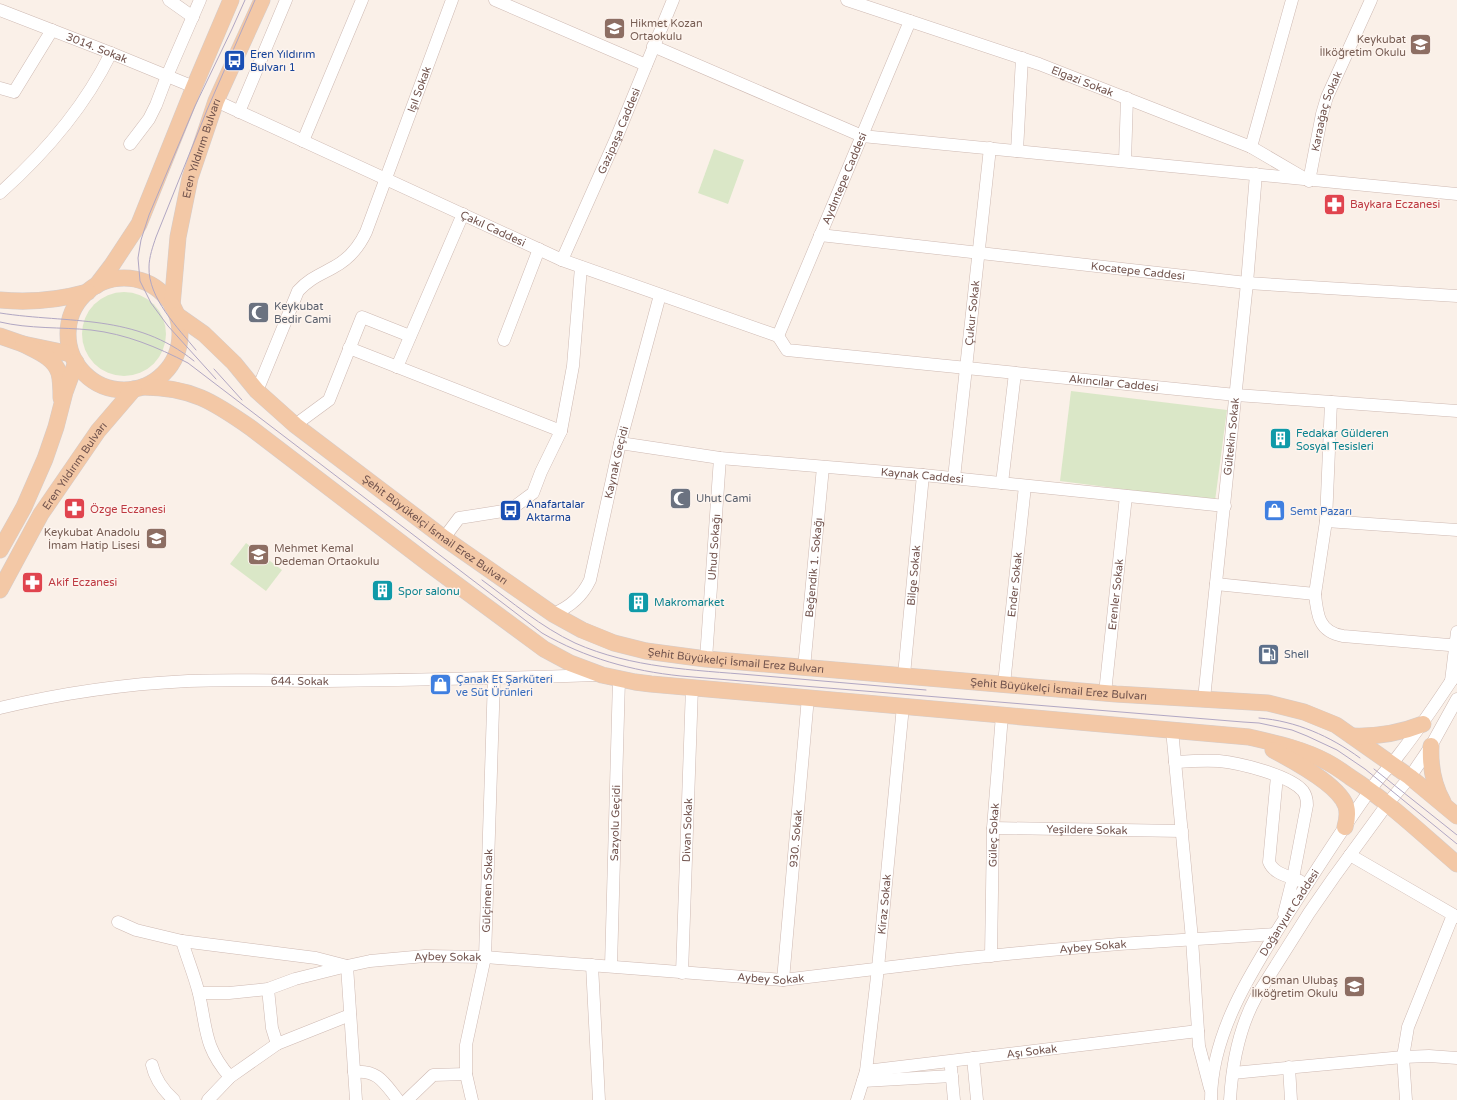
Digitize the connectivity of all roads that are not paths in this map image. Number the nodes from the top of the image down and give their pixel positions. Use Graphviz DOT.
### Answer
graph roads {
  1 [pos="169,0"];
  2 [pos="200,0"];
  3 [pos="231,0"];
  4 [pos="262,0"];
  5 [pos="286,0"];
  6 [pos="362,0"];
  7 [pos="452,0"];
  8 [pos="494,0"];
  9 [pos="673,0"];
  10 [pos="847,0"];
  11 [pos="1292,0"];
  12 [pos="1371,0"];
  13 [pos="0,10"];
  14 [pos="193,17"];
  15 [pos="910,21"];
  16 [pos="52,30"];
  17 [pos="653,46"];
  18 [pos="111,53"];
  19 [pos="1022,58"];
  20 [pos="646,65"];
  21 [pos="167,76"];
  22 [pos="194,87"];
  23 [pos="0,88"];
  24 [pos="1128,98"];
  25 [pos="216,101"];
  26 [pos="238,112"];
  27 [pos="862,136"];
  28 [pos="303,141"];
  29 [pos="130,144"];
  30 [pos="1251,147"];
  31 [pos="990,148"];
  32 [pos="1017,151"];
  33 [pos="1125,161"];
  34 [pos="1256,174"];
  35 [pos="386,179"];
  36 [pos="1309,181"];
  37 [pos="0,193"];
  38 [pos="1457,194"];
  39 [pos="463,214"];
  40 [pos="820,235"];
  41 [pos="539,249"];
  42 [pos="979,253"];
  43 [pos="562,260"];
  44 [pos="582,267"];
  45 [pos="1247,283"];
  46 [pos="92,289"];
  47 [pos="660,295"];
  48 [pos="1457,296"];
  49 [pos="0,300"];
  50 [pos="174,311"];
  51 [pos="0,336"];
  52 [pos="410,336"];
  53 [pos="778,336"];
  54 [pos="504,340"];
  55 [pos="23,344"];
  56 [pos="349,348"];
  57 [pos="74,358"];
  58 [pos="397,367"];
  59 [pos="966,368"];
  60 [pos="1015,373"];
  61 [pos="139,388"];
  62 [pos="257,392"];
  63 [pos="1236,395"];
  64 [pos="1331,402"];
  65 [pos="62,405"];
  66 [pos="1457,412"];
  67 [pos="295,425"];
  68 [pos="561,431"];
  69 [pos="620,443"];
  70 [pos="720,458"];
  71 [pos="824,467"];
  72 [pos="923,475"];
  73 [pos="954,478"];
  74 [pos="1002,483"];
  75 [pos="1025,486"];
  76 [pos="1126,496"];
  77 [pos="1225,506"];
  78 [pos="1326,521"];
  79 [pos="1457,530"];
  80 [pos="444,538"];
  81 [pos="0,550"];
  82 [pos="1216,584"];
  83 [pos="0,590"];
  84 [pos="1315,594"];
  85 [pos="553,614"];
  86 [pos="1457,640"];
  87 [pos="706,659"];
  88 [pos="804,668"];
  89 [pos="602,675"];
  90 [pos="904,675"];
  91 [pos="1454,677"];
  92 [pos="494,678"];
  93 [pos="619,679"];
  94 [pos="1004,684"];
  95 [pos="692,687"];
  96 [pos="1105,693"];
  97 [pos="808,697"];
  98 [pos="1204,699"];
  99 [pos="1457,699"];
  100 [pos="903,706"];
  101 [pos="0,708"];
  102 [pos="1002,715"];
  103 [pos="1423,724"];
  104 [pos="1172,730"];
  105 [pos="1352,736"];
  106 [pos="1248,737"];
  107 [pos="1431,746"];
  108 [pos="1175,762"];
  109 [pos="1392,764"];
  110 [pos="1277,776"];
  111 [pos="1410,776"];
  112 [pos="1370,790"];
  113 [pos="1388,803"];
  114 [pos="1445,805"];
  115 [pos="1457,816"];
  116 [pos="1345,827"];
  117 [pos="993,828"];
  118 [pos="1182,831"];
  119 [pos="1350,855"];
  120 [pos="1457,864"];
  121 [pos="1293,878"];
  122 [pos="1307,884"];
  123 [pos="1455,916"];
  124 [pos="118,922"];
  125 [pos="1278,930"];
  126 [pos="1192,939"];
  127 [pos="182,941"];
  128 [pos="485,956"];
  129 [pos="991,956"];
  130 [pos="592,965"];
  131 [pos="347,966"];
  132 [pos="611,966"];
  133 [pos="878,968"];
  134 [pos="682,973"];
  135 [pos="783,980"];
  136 [pos="268,989"];
  137 [pos="199,993"];
  138 [pos="350,1015"];
  139 [pos="1198,1031"];
  140 [pos="276,1044"];
  141 [pos="1403,1057"];
  142 [pos="973,1058"];
  143 [pos="1457,1058"];
  144 [pos="951,1061"];
  145 [pos="152,1064"];
  146 [pos="1289,1067"];
  147 [pos="354,1072"];
  148 [pos="1233,1073"];
  149 [pos="466,1074"];
  150 [pos="864,1076"];
  151 [pos="952,1076"];
  152 [pos="230,1077"];
  153 [pos="1211,1096"];
  154 [pos="167,1098"];
  155 [pos="208,1100"];
  156 [pos="356,1100"];
  157 [pos="398,1100"];
  158 [pos="407,1100"];
  159 [pos="472,1100"];
  160 [pos="599,1100"];
  161 [pos="857,1100"];
  162 [pos="954,1100"];
  163 [pos="977,1100"];
  164 [pos="1230,1100"];
  165 [pos="1291,1100"];
  166 [pos="1406,1100"];
  1 -- 14 [label="street"];
  2 -- 14 [label="street"];
  3 -- 22 [label="main road"];
  4 -- 25 [label="main road, Eren Yıldırım Bulvarı"];
  5 -- 26 [label="street"];
  6 -- 28 [label="street"];
  7 -- 35 [label="street, Işıl Sokak"];
  8 -- 20 [label="street"];
  9 -- 17 [label="street, Gazipaşa Caddesi"];
  10 -- 15 [label="street, Elgazi Sokak"];
  11 -- 30 [label="street"];
  12 -- 36 [label="street, Karaağaç Sokak"];
  13 -- 16 [label="street, 3014. Sokak"];
  14 -- 21 [label="street"];
  15 -- 19 [label="street, Elgazi Sokak"];
  15 -- 27 [label="street, Aydıntepe Caddesi"];
  16 -- 18 [label="street, 3014. Sokak"];
  16 -- 23 [label="street"];
  17 -- 20 [label="street, Gazipaşa Caddesi"];
  17 -- 27 [label="street"];
  18 -- 21 [label="street, 3014. Sokak"];
  18 -- 37 [label="street"];
  19 -- 24 [label="street, Elgazi Sokak"];
  19 -- 32 [label="street"];
  20 -- 43 [label="street, Gazipaşa Caddesi"];
  21 -- 22 [label="street, 3014. Sokak"];
  21 -- 29 [label="street"];
  22 -- 46 [label="main road"];
  24 -- 30 [label="street, Elgazi Sokak"];
  24 -- 33 [label="street"];
  25 -- 26 [label="street, Çakıl Caddesi"];
  25 -- 50 [label="main road, Eren Yıldırım Bulvarı"];
  26 -- 28 [label="street, Çakıl Caddesi"];
  27 -- 31 [label="street"];
  27 -- 40 [label="street, Aydıntepe Caddesi"];
  28 -- 35 [label="street, Çakıl Caddesi"];
  30 -- 36 [label="street, Elgazi Sokak"];
  31 -- 32 [label="street"];
  31 -- 42 [label="street, Çukur Sokak"];
  32 -- 33 [label="street"];
  33 -- 34 [label="street"];
  34 -- 36 [label="street"];
  34 -- 45 [label="street, Gültekin Sokak"];
  35 -- 39 [label="street, Çakıl Caddesi"];
  35 -- 62 [label="street, Işıl Sokak"];
  36 -- 38 [label="street"];
  39 -- 41 [label="street, Çakıl Caddesi"];
  39 -- 52 [label="street"];
  40 -- 42 [label="street, Kocatepe Caddesi"];
  40 -- 53 [label="street, Aydıntepe Caddesi"];
  41 -- 43 [label="street, Çakıl Caddesi"];
  41 -- 54 [label="street"];
  42 -- 45 [label="street, Kocatepe Caddesi"];
  42 -- 59 [label="street, Çukur Sokak"];
  43 -- 44 [label="street, Çakıl Caddesi"];
  44 -- 47 [label="street, Çakıl Caddesi"];
  44 -- 68 [label="street"];
  45 -- 48 [label="street, Kocatepe Caddesi"];
  45 -- 63 [label="street, Gültekin Sokak"];
  46 -- 49 [label="main road"];
  46 -- 50 [label="main road"];
  46 -- 57 [label="main road"];
  47 -- 53 [label="street, Çakıl Caddesi"];
  47 -- 69 [label="street, Kaynak Geçidi"];
  50 -- 61 [label="main road"];
  50 -- 62 [label="main road, Şehit Büyükelçi İsmail Erez Bulvarı"];
  51 -- 55 [label="main road"];
  52 -- 56 [label="street"];
  52 -- 58 [label="street"];
  53 -- 59 [label="street, Akıncılar Caddesi"];
  55 -- 57 [label="main road"];
  55 -- 65 [label="main road"];
  56 -- 58 [label="street"];
  56 -- 67 [label="street"];
  57 -- 61 [label="main road"];
  57 -- 65 [label="main road, Eren Yıldırım Bulvarı"];
  58 -- 68 [label="street"];
  59 -- 60 [label="street, Akıncılar Caddesi"];
  59 -- 73 [label="street, Çukur Sokak"];
  60 -- 63 [label="street, Akıncılar Caddesi"];
  60 -- 74 [label="street"];
  61 -- 83 [label="main road, Eren Yıldırım Bulvarı"];
  61 -- 89 [label="main road"];
  62 -- 67 [label="main road, Şehit Büyükelçi İsmail Erez Bulvarı"];
  63 -- 64 [label="street, Akıncılar Caddesi"];
  63 -- 77 [label="street, Gültekin Sokak"];
  64 -- 66 [label="street, Akıncılar Caddesi"];
  64 -- 78 [label="street"];
  65 -- 81 [label="main road, Eren Yıldırım Bulvarı"];
  67 -- 80 [label="main road, Şehit Büyükelçi İsmail Erez Bulvarı"];
  68 -- 80 [label="street"];
  69 -- 70 [label="street, Kaynak Caddesi"];
  69 -- 85 [label="street, Kaynak Geçidi"];
  70 -- 71 [label="street, Kaynak Caddesi"];
  70 -- 87 [label="street, Uhud Sokağı"];
  71 -- 72 [label="street, Kaynak Caddesi"];
  71 -- 88 [label="street, Beğendik 1. Sokağı"];
  72 -- 73 [label="street, Kaynak Caddesi"];
  72 -- 90 [label="street, Bilge Sokak"];
  73 -- 74 [label="street, Kaynak Caddesi"];
  74 -- 75 [label="street, Kaynak Caddesi"];
  75 -- 76 [label="street, Kaynak Caddesi"];
  75 -- 94 [label="street, Ender Sokak"];
  76 -- 77 [label="street, Kaynak Caddesi"];
  76 -- 96 [label="street, Erenler Sokak"];
  77 -- 82 [label="street, Gültekin Sokak"];
  78 -- 79 [label="street"];
  78 -- 84 [label="street"];
  80 -- 85 [label="main road, Şehit Büyükelçi İsmail Erez Bulvarı"];
  82 -- 84 [label="street"];
  82 -- 98 [label="street, Gültekin Sokak"];
  84 -- 86 [label="street"];
  85 -- 87 [label="main road, Şehit Büyükelçi İsmail Erez Bulvarı"];
  86 -- 91 [label="street"];
  87 -- 88 [label="main road, Şehit Büyükelçi İsmail Erez Bulvarı"];
  88 -- 90 [label="main road, Şehit Büyükelçi İsmail Erez Bulvarı"];
  89 -- 92 [label="street, 644. Sokak"];
  89 -- 93 [label="main road"];
  90 -- 94 [label="main road, Şehit Büyükelçi İsmail Erez Bulvarı"];
  91 -- 103 [label="street, Doğanyurt Caddesi"];
  92 -- 101 [label="street, 644. Sokak"];
  92 -- 128 [label="street, Gülçimen Sokak"];
  93 -- 95 [label="main road"];
  93 -- 132 [label="street, Sazyolu Geçidi"];
  94 -- 96 [label="main road, Şehit Büyükelçi İsmail Erez Bulvarı"];
  95 -- 97 [label="main road"];
  95 -- 134 [label="street, Divan Sokak"];
  96 -- 98 [label="main road, Şehit Büyükelçi İsmail Erez Bulvarı"];
  97 -- 100 [label="main road"];
  97 -- 135 [label="street, 930. Sokak"];
  98 -- 105 [label="main road, Şehit Büyükelçi İsmail Erez Bulvarı"];
  99 -- 107 [label="street, Doğanyurt Caddesi"];
  100 -- 102 [label="main road"];
  100 -- 133 [label="street, Kiraz Sokak"];
  102 -- 104 [label="main road"];
  102 -- 117 [label="street, Güleç Sokak"];
  103 -- 105 [label="main road"];
  103 -- 109 [label="street, Doğanyurt Caddesi"];
  104 -- 106 [label="main road"];
  104 -- 108 [label="street"];
  105 -- 109 [label="main road, Şehit Büyükelçi İsmail Erez Bulvarı"];
  106 -- 112 [label="main road"];
  106 -- 116 [label="main road"];
  107 -- 111 [label="street, Doğanyurt Caddesi"];
  107 -- 114 [label="main road"];
  108 -- 110 [label="street"];
  108 -- 118 [label="street"];
  109 -- 111 [label="main road, Şehit Büyükelçi İsmail Erez Bulvarı"];
  109 -- 112 [label="street, Doğanyurt Caddesi"];
  110 -- 121 [label="street"];
  110 -- 121 [label="street"];
  111 -- 113 [label="street, Doğanyurt Caddesi"];
  111 -- 114 [label="main road, Şehit Büyükelçi İsmail Erez Bulvarı"];
  112 -- 113 [label="main road"];
  112 -- 116 [label="street, Doğanyurt Caddesi"];
  113 -- 119 [label="street, Doğanyurt Caddesi"];
  113 -- 120 [label="main road"];
  114 -- 115 [label="main road, Şehit Büyükelçi İsmail Erez Bulvarı"];
  116 -- 122 [label="street, Doğanyurt Caddesi"];
  117 -- 118 [label="street, Yeşildere Sokak"];
  117 -- 129 [label="street, Güleç Sokak"];
  118 -- 126 [label="street"];
  119 -- 123 [label="street"];
  119 -- 148 [label="street, Doğanyurt Caddesi"];
  121 -- 122 [label="street"];
  121 -- 125 [label="street"];
  122 -- 125 [label="street, Doğanyurt Caddesi"];
  123 -- 141 [label="street"];
  124 -- 127 [label="street"];
  125 -- 126 [label="street, Aybey Sokak"];
  125 -- 153 [label="street, Doğanyurt Caddesi"];
  126 -- 129 [label="street, Aybey Sokak"];
  126 -- 139 [label="street"];
  127 -- 131 [label="street"];
  127 -- 137 [label="street"];
  128 -- 130 [label="street, Aybey Sokak"];
  128 -- 131 [label="street, Aybey Sokak"];
  128 -- 149 [label="street, Gülçimen Sokak"];
  129 -- 133 [label="street, Aybey Sokak"];
  130 -- 132 [label="street, Aybey Sokak"];
  130 -- 160 [label="street"];
  131 -- 136 [label="street, Aybey Sokak"];
  131 -- 138 [label="street"];
  132 -- 134 [label="street, Aybey Sokak"];
  133 -- 135 [label="street, Aybey Sokak"];
  133 -- 150 [label="street, Kiraz Sokak"];
  134 -- 135 [label="street, Aybey Sokak"];
  136 -- 137 [label="street, Aybey Sokak"];
  136 -- 140 [label="street"];
  137 -- 152 [label="street"];
  138 -- 140 [label="street"];
  138 -- 147 [label="street"];
  139 -- 142 [label="street, Aşı Sokak"];
  139 -- 153 [label="street"];
  140 -- 152 [label="street"];
  141 -- 143 [label="street"];
  141 -- 146 [label="street"];
  141 -- 166 [label="street"];
  142 -- 144 [label="street, Aşı Sokak"];
  142 -- 163 [label="street"];
  144 -- 150 [label="street, Aşı Sokak"];
  144 -- 151 [label="street"];
  145 -- 154 [label="street"];
  146 -- 148 [label="street"];
  146 -- 165 [label="street"];
  147 -- 156 [label="street"];
  147 -- 157 [label="street"];
  148 -- 164 [label="street, Doğanyurt Caddesi"];
  149 -- 158 [label="street"];
  149 -- 159 [label="street, Gülçimen Sokak"];
  150 -- 151 [label="street"];
  150 -- 161 [label="street, Kiraz Sokak"];
  151 -- 162 [label="street"];
  152 -- 155 [label="street"];
}
